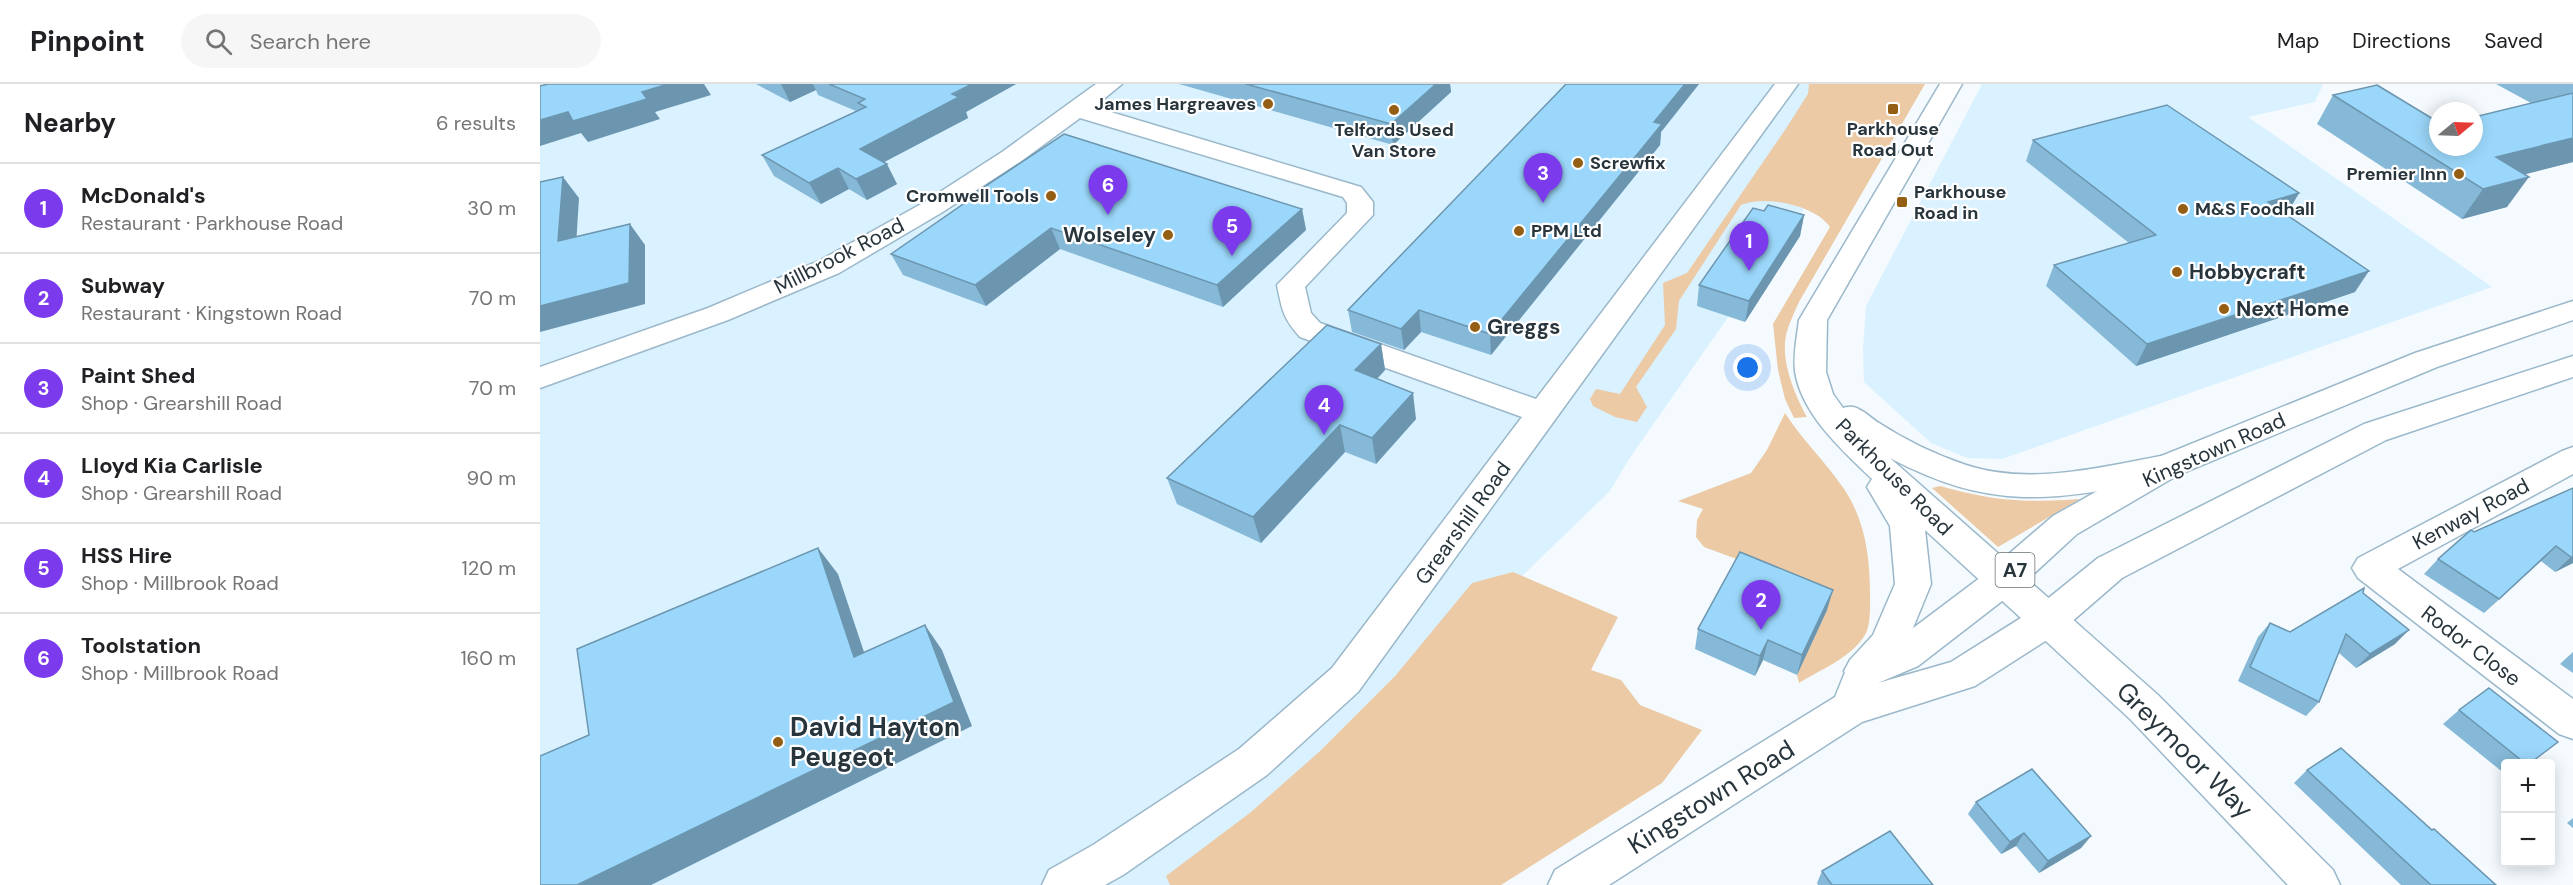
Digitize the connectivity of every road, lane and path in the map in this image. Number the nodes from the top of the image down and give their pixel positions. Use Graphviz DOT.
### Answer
graph roads {
  1 [pos="1111,84"];
  2 [pos="1786,84"];
  3 [pos="1951,84"];
  4 [pos="1075,110"];
  5 [pos="2573,310"];
  6 [pos="2573,366"];
  7 [pos="540,378"];
  8 [pos="1812,380"];
  9 [pos="1543,412"];
  10 [pos="1863,452"];
  11 [pos="2573,459"];
  12 [pos="2166,467"];
  13 [pos="2370,568"];
  14 [pos="2002,581"];
  15 [pos="2048,620"];
  16 [pos="1863,671"];
  17 [pos="1851,708"];
  18 [pos="2573,722"];
  19 [pos="1064,885"];
  20 [pos="1570,885"];
  21 [pos="2318,885"];
  1 -- 4 [label="street, Millbrook Road"];
  2 -- 9 [label="street, Grearshill Road"];
  3 -- 8 [label="street, Parkhouse Road"];
  4 -- 7 [label="street, Millbrook Road"];
  4 -- 9 [label="street"];
  5 -- 12 [label="street, Kingstown Road / A7"];
  6 -- 15 [label="street, Kingstown Road"];
  8 -- 10 [label="street, Parkhouse Road"];
  8 -- 12 [label="street"];
  9 -- 19 [label="street, Grearshill Road"];
  10 -- 14 [label="street, Parkhouse Road"];
  10 -- 16 [label="street"];
  11 -- 13 [label="street, Kenway Road"];
  12 -- 14 [label="street, Kingstown Road / A7"];
  13 -- 18 [label="street, Rodor Close"];
  14 -- 15 [label="street, Parkhouse Road"];
  14 -- 16 [label="street, Kingstown Road / A7"];
  15 -- 17 [label="street, Kingstown Road"];
  15 -- 21 [label="street, Greymoor Way"];
  16 -- 17 [label="street"];
  17 -- 20 [label="street, Kingstown Road"];
}
